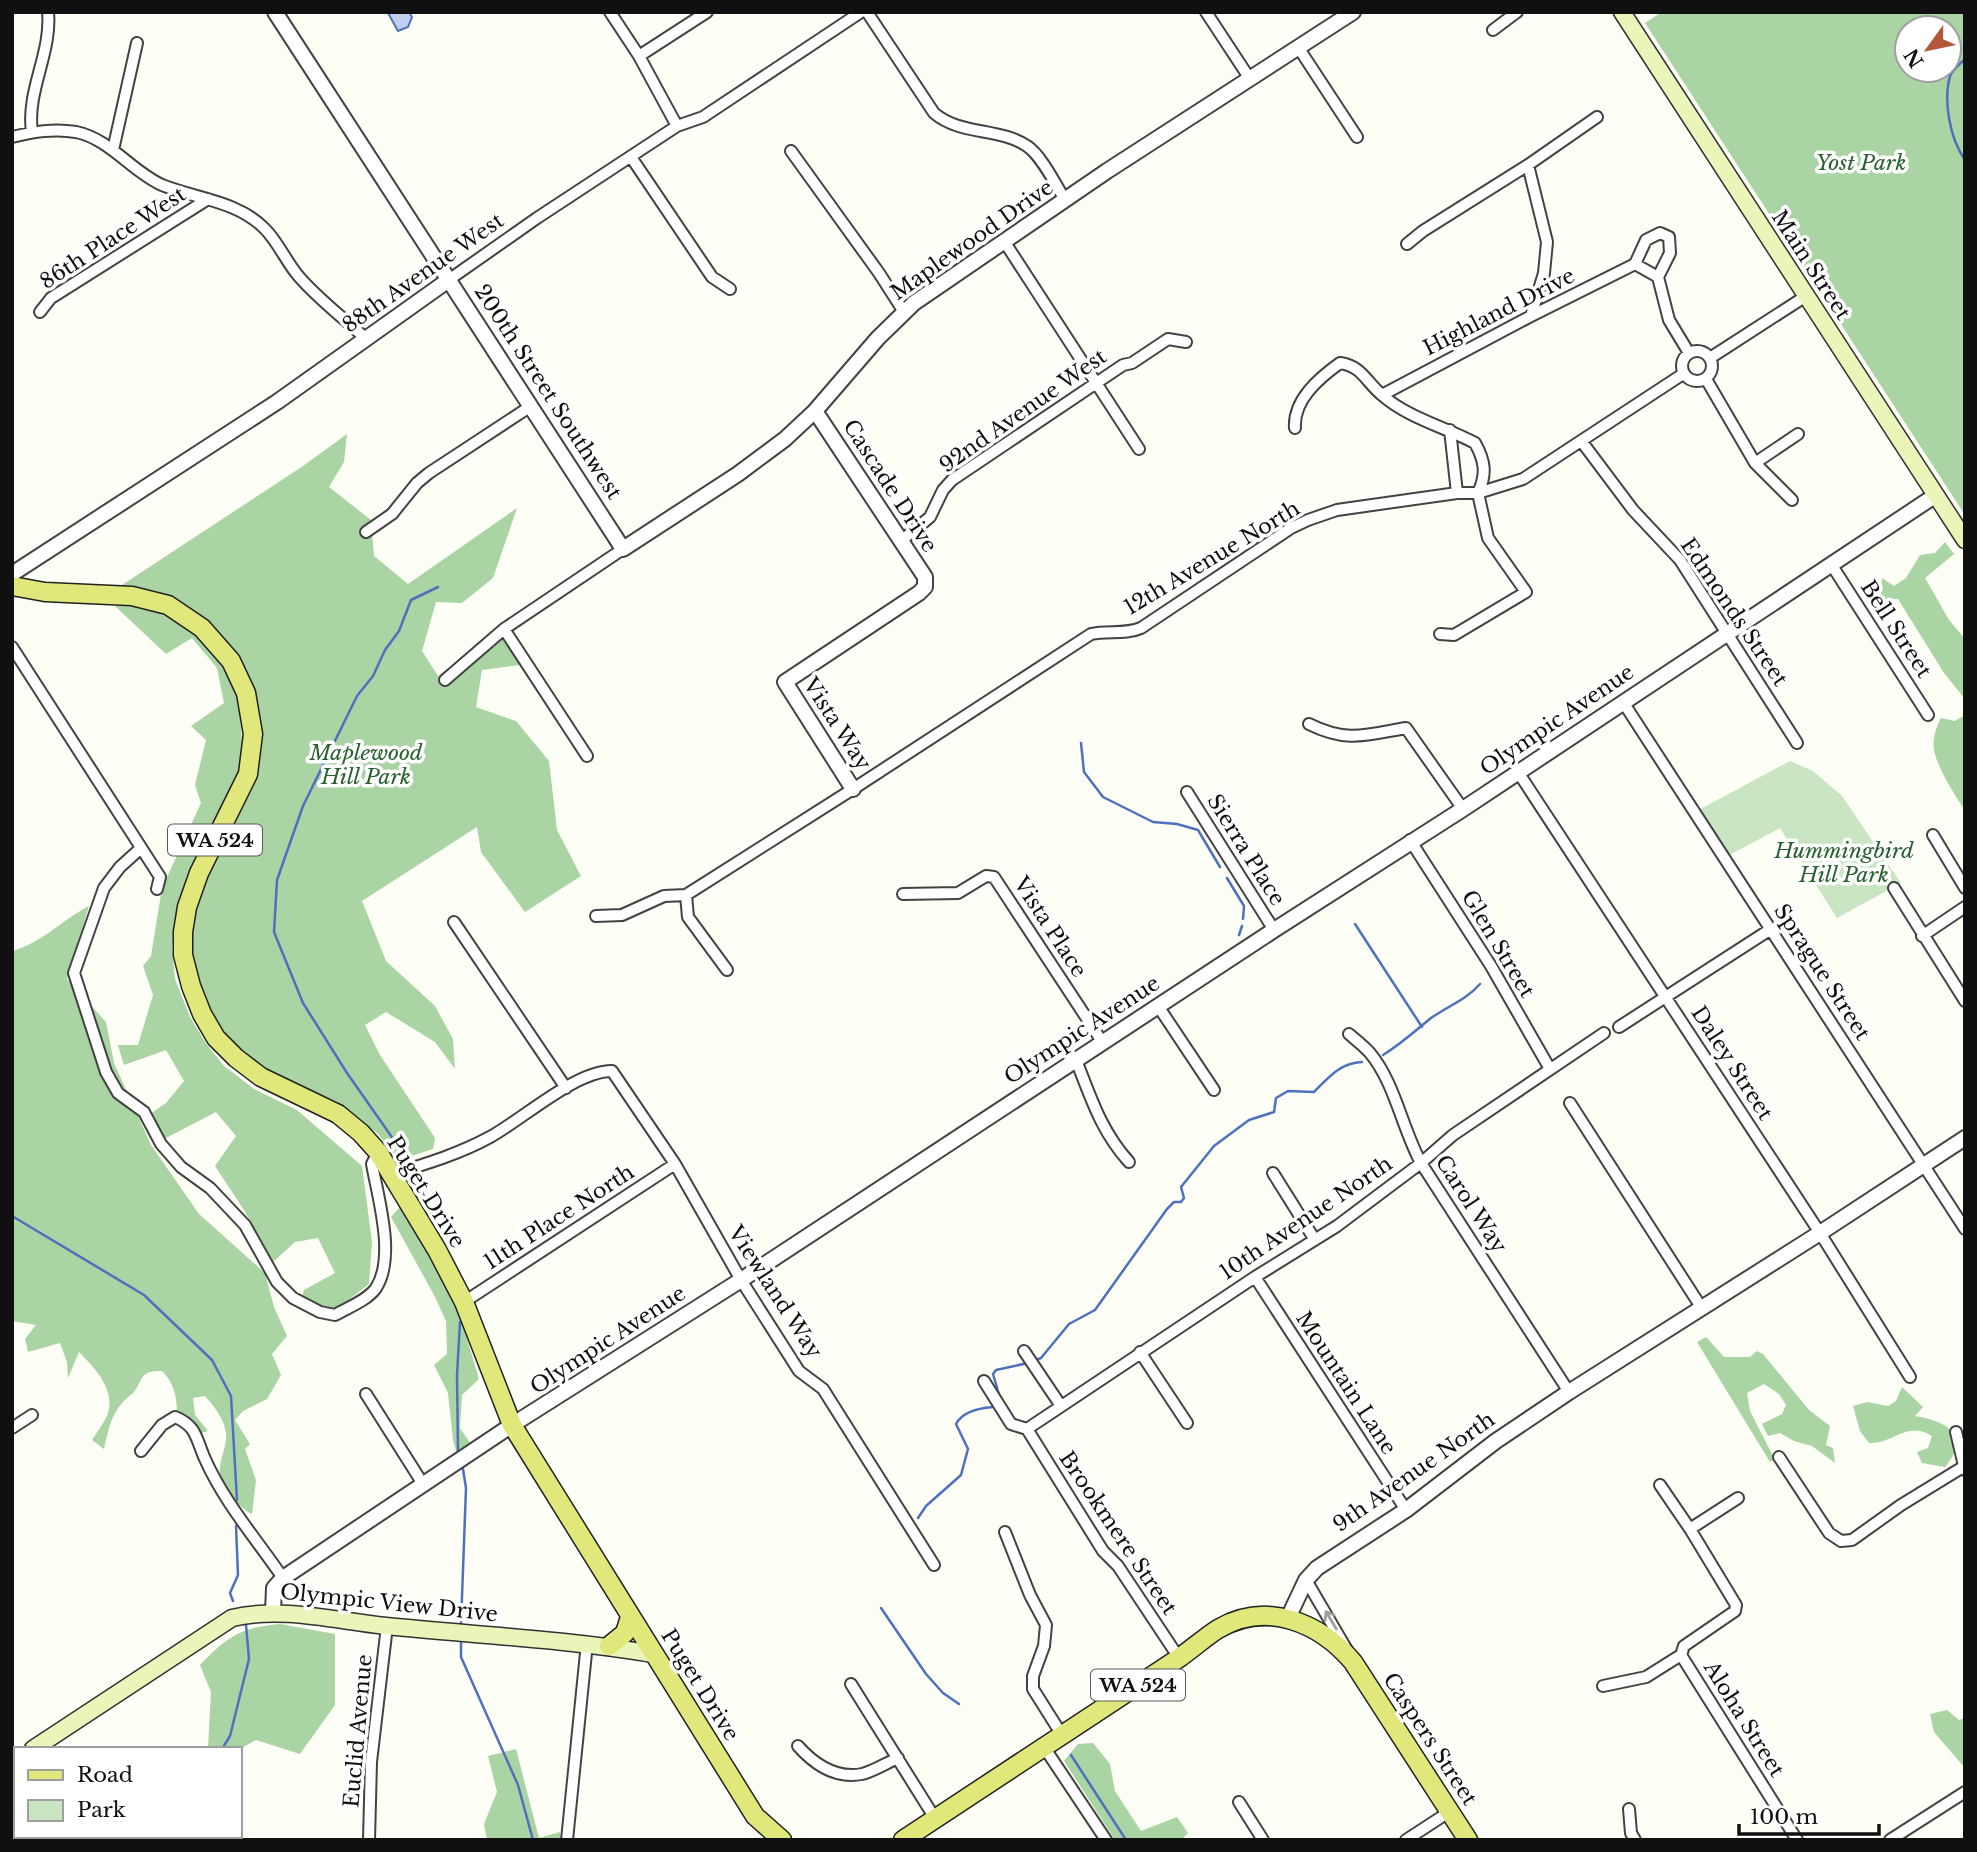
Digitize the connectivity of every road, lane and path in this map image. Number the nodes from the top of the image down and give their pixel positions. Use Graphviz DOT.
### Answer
graph roads {
  1 [pos="48,12"];
  2 [pos="275,12"];
  3 [pos="610,12"];
  4 [pos="707,12"];
  5 [pos="861,12"];
  6 [pos="867,12"];
  7 [pos="1206,12"];
  8 [pos="1353,12"];
  9 [pos="1517,12"];
  10 [pos="1622,12"];
  11 [pos="1493,30"];
  12 [pos="136,43"];
  13 [pos="1298,47"];
  14 [pos="639,56"];
  15 [pos="1250,79"];
  16 [pos="1597,117"];
  17 [pos="677,126"];
  18 [pos="32,132"];
  19 [pos="12,137"];
  20 [pos="1357,137"];
  21 [pos="113,150"];
  22 [pos="791,151"];
  23 [pos="631,157"];
  24 [pos="1528,164"];
  25 [pos="208,199"];
  26 [pos="1065,200"];
  27 [pos="1004,242"];
  28 [pos="1407,244"];
  29 [pos="1635,264"];
  30 [pos="1658,277"];
  31 [pos="450,279"];
  32 [pos="730,289"];
  33 [pos="1806,296"];
  34 [pos="40,312"];
  35 [pos="904,312"];
  36 [pos="1531,316"];
  37 [pos="366,338"];
  38 [pos="1186,342"];
  39 [pos="1689,353"];
  40 [pos="1710,358"];
  41 [pos="1683,374"];
  42 [pos="1706,379"];
  43 [pos="1097,383"];
  44 [pos="1382,396"];
  45 [pos="531,406"];
  46 [pos="814,411"];
  47 [pos="1296,428"];
  48 [pos="1450,430"];
  49 [pos="1798,434"];
  50 [pos="1582,442"];
  51 [pos="1139,449"];
  52 [pos="1755,463"];
  53 [pos="1457,493"];
  54 [pos="1478,493"];
  55 [pos="1936,495"];
  56 [pos="1792,500"];
  57 [pos="366,532"];
  58 [pos="1965,540"];
  59 [pos="901,541"];
  60 [pos="623,550"];
  61 [pos="1831,564"];
  62 [pos="12,575"];
  63 [pos="12,586"];
  64 [pos="505,629"];
  65 [pos="1728,632"];
  66 [pos="1440,634"];
  67 [pos="12,647"];
  68 [pos="445,680"];
  69 [pos="785,681"];
  70 [pos="1623,702"];
  71 [pos="1928,715"];
  72 [pos="1309,724"];
  73 [pos="1797,743"];
  74 [pos="587,756"];
  75 [pos="1518,772"];
  76 [pos="853,789"];
  77 [pos="1186,792"];
  78 [pos="1463,808"];
  79 [pos="1933,835"];
  80 [pos="1410,841"];
  81 [pos="141,848"];
  82 [pos="1894,888"];
  83 [pos="1965,888"];
  84 [pos="157,889"];
  85 [pos="903,894"];
  86 [pos="686,895"];
  87 [pos="1965,907"];
  88 [pos="596,916"];
  89 [pos="454,922"];
  90 [pos="1274,929"];
  91 [pos="1771,929"];
  92 [pos="1922,936"];
  93 [pos="727,970"];
  94 [pos="1666,997"];
  95 [pos="1965,1001"];
  96 [pos="1158,1006"];
  97 [pos="1619,1027"];
  98 [pos="1604,1033"];
  99 [pos="1349,1034"];
  100 [pos="1102,1043"];
  101 [pos="1076,1060"];
  102 [pos="1550,1069"];
  103 [pos="566,1088"];
  104 [pos="1214,1090"];
  105 [pos="1570,1103"];
  106 [pos="1965,1138"];
  107 [pos="378,1152"];
  108 [pos="1129,1162"];
  109 [pos="1421,1163"];
  110 [pos="675,1164"];
  111 [pos="1924,1164"];
  112 [pos="1273,1173"];
  113 [pos="393,1174"];
  114 [pos="1965,1229"];
  115 [pos="1820,1233"];
  116 [pos="1315,1240"];
  117 [pos="1255,1277"];
  118 [pos="741,1280"];
  119 [pos="464,1302"];
  120 [pos="1701,1307"];
  121 [pos="1024,1351"];
  122 [pos="1140,1352"];
  123 [pos="1910,1377"];
  124 [pos="984,1381"];
  125 [pos="1569,1392"];
  126 [pos="366,1394"];
  127 [pos="1060,1406"];
  128 [pos="32,1415"];
  129 [pos="1186,1423"];
  130 [pos="512,1425"];
  131 [pos="12,1428"];
  132 [pos="1027,1429"];
  133 [pos="1956,1432"];
  134 [pos="141,1451"];
  135 [pos="1779,1457"];
  136 [pos="1964,1469"];
  137 [pos="424,1484"];
  138 [pos="1660,1485"];
  139 [pos="1738,1498"];
  140 [pos="1406,1510"];
  141 [pos="1690,1529"];
  142 [pos="1005,1532"];
  143 [pos="934,1565"];
  144 [pos="283,1578"];
  145 [pos="1306,1580"];
  146 [pos="272,1612"];
  147 [pos="631,1618"];
  148 [pos="1288,1618"];
  149 [pos="387,1626"];
  150 [pos="587,1643"];
  151 [pos="609,1646"];
  152 [pos="653,1654"];
  153 [pos="1681,1655"];
  154 [pos="1179,1658"];
  155 [pos="1353,1662"];
  156 [pos="851,1684"];
  157 [pos="1603,1686"];
  158 [pos="1062,1735"];
  159 [pos="798,1746"];
  160 [pos="36,1747"];
  161 [pos="1044,1747"];
  162 [pos="898,1758"];
  163 [pos="1965,1792"];
  164 [pos="1239,1802"];
  165 [pos="1629,1809"];
  166 [pos="1449,1812"];
  167 [pos="755,1816"];
  168 [pos="936,1820"];
  169 [pos="369,1840"];
  170 [pos="567,1840"];
  171 [pos="771,1840"];
  172 [pos="782,1840"];
  173 [pos="904,1840"];
  174 [pos="1107,1840"];
  175 [pos="1264,1840"];
  176 [pos="1406,1840"];
  177 [pos="1468,1840"];
  178 [pos="1635,1840"];
  179 [pos="1797,1840"];
  180 [pos="1890,1840"];
  1 -- 18 [label="street"];
  2 -- 31 [label="street, 200th Street Southwest"];
  3 -- 14 [label="street"];
  4 -- 14 [label="street"];
  5 -- 17 [label="street, 88th Avenue West"];
  6 -- 26 [label="street"];
  7 -- 15 [label="street"];
  8 -- 13 [label="street, Maplewood Drive"];
  9 -- 11 [label="street"];
  10 -- 33 [label="main road, Main Street"];
  12 -- 21 [label="street"];
  13 -- 15 [label="street, Maplewood Drive"];
  13 -- 20 [label="street"];
  14 -- 17 [label="street"];
  15 -- 26 [label="street, Maplewood Drive"];
  16 -- 24 [label="street"];
  17 -- 23 [label="street, 88th Avenue West"];
  18 -- 19 [label="street"];
  18 -- 21 [label="street"];
  21 -- 25 [label="street"];
  22 -- 35 [label="street"];
  23 -- 31 [label="street, 88th Avenue West"];
  23 -- 32 [label="street"];
  24 -- 28 [label="street"];
  24 -- 36 [label="street"];
  25 -- 34 [label="street, 86th Place West"];
  25 -- 37 [label="street"];
  26 -- 27 [label="street, Maplewood Drive"];
  27 -- 35 [label="street, Maplewood Drive"];
  27 -- 43 [label="street"];
  29 -- 30 [label="street"];
  29 -- 30 [label="street"];
  29 -- 36 [label="street, Highland Drive"];
  30 -- 39 [label="street"];
  31 -- 37 [label="street, 88th Avenue West"];
  31 -- 45 [label="street, 200th Street Southwest"];
  33 -- 40 [label="street"];
  33 -- 55 [label="main road, Main Street"];
  35 -- 46 [label="street, Maplewood Drive"];
  36 -- 44 [label="street, Highland Drive"];
  37 -- 62 [label="street, 88th Avenue West"];
  38 -- 43 [label="street, 92nd Avenue West"];
  39 -- 40 [label="street"];
  39 -- 41 [label="street"];
  40 -- 42 [label="street"];
  41 -- 42 [label="street"];
  41 -- 50 [label="street, 12th Avenue North"];
  42 -- 52 [label="street"];
  43 -- 51 [label="street"];
  43 -- 59 [label="street, 92nd Avenue West"];
  44 -- 47 [label="street"];
  44 -- 48 [label="street"];
  45 -- 57 [label="street"];
  45 -- 60 [label="street, 200th Street Southwest"];
  46 -- 59 [label="street, Cascade Drive"];
  46 -- 60 [label="street, Maplewood Drive"];
  48 -- 53 [label="street"];
  48 -- 54 [label="street"];
  49 -- 52 [label="street"];
  50 -- 54 [label="street, 12th Avenue North"];
  50 -- 65 [label="street, Edmonds Street"];
  52 -- 56 [label="street"];
  53 -- 54 [label="street, 12th Avenue North"];
  53 -- 76 [label="street, 12th Avenue North"];
  54 -- 66 [label="street"];
  55 -- 58 [label="main road, Main Street"];
  55 -- 61 [label="street, Olympic Avenue"];
  59 -- 69 [label="street, Cascade Drive"];
  60 -- 64 [label="street, Maplewood Drive"];
  61 -- 65 [label="street, Olympic Avenue"];
  61 -- 71 [label="street, Bell Street"];
  63 -- 107 [label="main road, Puget Drive / WA 524"];
  64 -- 68 [label="street, Maplewood Drive"];
  64 -- 74 [label="street"];
  65 -- 70 [label="street, Olympic Avenue"];
  65 -- 73 [label="street, Edmonds Street"];
  67 -- 81 [label="street"];
  69 -- 76 [label="street, Vista Way"];
  70 -- 75 [label="street, Olympic Avenue"];
  70 -- 91 [label="street, Sprague Street"];
  72 -- 78 [label="street"];
  75 -- 78 [label="street, Olympic Avenue"];
  75 -- 94 [label="street, Daley Street"];
  76 -- 86 [label="street, 12th Avenue North"];
  77 -- 90 [label="street, Sierra Place"];
  78 -- 80 [label="street, Olympic Avenue"];
  79 -- 83 [label="street"];
  80 -- 90 [label="street, Olympic Avenue"];
  80 -- 102 [label="street, Glen Street"];
  81 -- 84 [label="street"];
  81 -- 107 [label="street"];
  82 -- 92 [label="street"];
  85 -- 100 [label="street, Vista Place"];
  86 -- 88 [label="street, 12th Avenue North"];
  86 -- 93 [label="street"];
  87 -- 92 [label="street"];
  89 -- 103 [label="street"];
  90 -- 96 [label="street, Olympic Avenue"];
  91 -- 94 [label="street"];
  91 -- 111 [label="street, Sprague Street"];
  92 -- 95 [label="street"];
  94 -- 97 [label="street"];
  94 -- 115 [label="street, Daley Street"];
  96 -- 100 [label="street, Olympic Avenue"];
  96 -- 104 [label="street"];
  98 -- 102 [label="street, 10th Avenue North"];
  99 -- 109 [label="street, Carol Way"];
  100 -- 101 [label="street, Olympic Avenue"];
  101 -- 108 [label="street"];
  101 -- 118 [label="street, Olympic Avenue"];
  102 -- 109 [label="street, 10th Avenue North"];
  103 -- 110 [label="street, Viewland Way"];
  103 -- 113 [label="street"];
  105 -- 120 [label="street"];
  106 -- 111 [label="street, 9th Avenue North"];
  107 -- 113 [label="main road, Puget Drive / WA 524"];
  109 -- 116 [label="street, 10th Avenue North"];
  109 -- 125 [label="street, Carol Way"];
  110 -- 118 [label="street, Viewland Way"];
  110 -- 119 [label="street, 11th Place North"];
  111 -- 114 [label="street, Sprague Street"];
  111 -- 115 [label="street, 9th Avenue North"];
  112 -- 116 [label="street"];
  113 -- 119 [label="main road, Puget Drive / WA 524"];
  115 -- 120 [label="street, 9th Avenue North"];
  115 -- 123 [label="street, Daley Street"];
  116 -- 117 [label="street, 10th Avenue North"];
  117 -- 122 [label="street, 10th Avenue North"];
  117 -- 140 [label="street, Mountain Lane"];
  118 -- 130 [label="street, Olympic Avenue"];
  118 -- 143 [label="street, Viewland Way"];
  119 -- 130 [label="main road, Puget Drive / WA 524"];
  120 -- 125 [label="street, 9th Avenue North"];
  121 -- 127 [label="street"];
  122 -- 127 [label="street, 10th Avenue North"];
  122 -- 129 [label="street"];
  124 -- 132 [label="street"];
  125 -- 140 [label="street, 9th Avenue North"];
  126 -- 137 [label="street"];
  127 -- 132 [label="street, 10th Avenue North"];
  128 -- 131 [label="street"];
  130 -- 137 [label="street, Olympic Avenue"];
  130 -- 147 [label="main road, Puget Drive / WA 524"];
  132 -- 154 [label="street, Brookmere Street"];
  133 -- 136 [label="street"];
  134 -- 144 [label="street"];
  135 -- 136 [label="street"];
  137 -- 144 [label="street, Olympic Avenue"];
  138 -- 141 [label="street"];
  139 -- 141 [label="street"];
  140 -- 145 [label="street, 9th Avenue North"];
  141 -- 153 [label="street"];
  142 -- 158 [label="street"];
  144 -- 146 [label="street"];
  145 -- 148 [label="street, 9th Avenue North"];
  155 -- 145 [label="street, Caspers Street, one-way"];
  146 -- 149 [label="main road, Olympic View Drive"];
  146 -- 160 [label="main road, Olympic View Drive"];
  147 -- 151 [label="main road"];
  147 -- 152 [label="main road, Puget Drive / WA 524"];
  148 -- 154 [label="main road, WA 524"];
  148 -- 155 [label="main road, Caspers Street / WA 524"];
  149 -- 150 [label="main road, Olympic View Drive"];
  149 -- 169 [label="street, Euclid Avenue"];
  150 -- 151 [label="main road, Olympic View Drive"];
  150 -- 170 [label="street"];
  151 -- 152 [label="main road, Olympic View Drive"];
  152 -- 167 [label="main road, Puget Drive / WA 524"];
  153 -- 157 [label="street"];
  153 -- 179 [label="street, Aloha Street"];
  154 -- 158 [label="main road, WA 524"];
  155 -- 166 [label="main road, Caspers Street / WA 524"];
  156 -- 162 [label="street"];
  158 -- 161 [label="main road, WA 524"];
  159 -- 162 [label="street"];
  161 -- 168 [label="main road, WA 524"];
  161 -- 174 [label="street"];
  162 -- 168 [label="street"];
  163 -- 180 [label="street"];
  164 -- 175 [label="street"];
  165 -- 178 [label="street"];
  166 -- 176 [label="street"];
  166 -- 177 [label="main road, Caspers Street / WA 524"];
  167 -- 171 [label="street, Puget Drive"];
  167 -- 172 [label="main road, WA 524"];
  168 -- 173 [label="main road, WA 524"];
}
